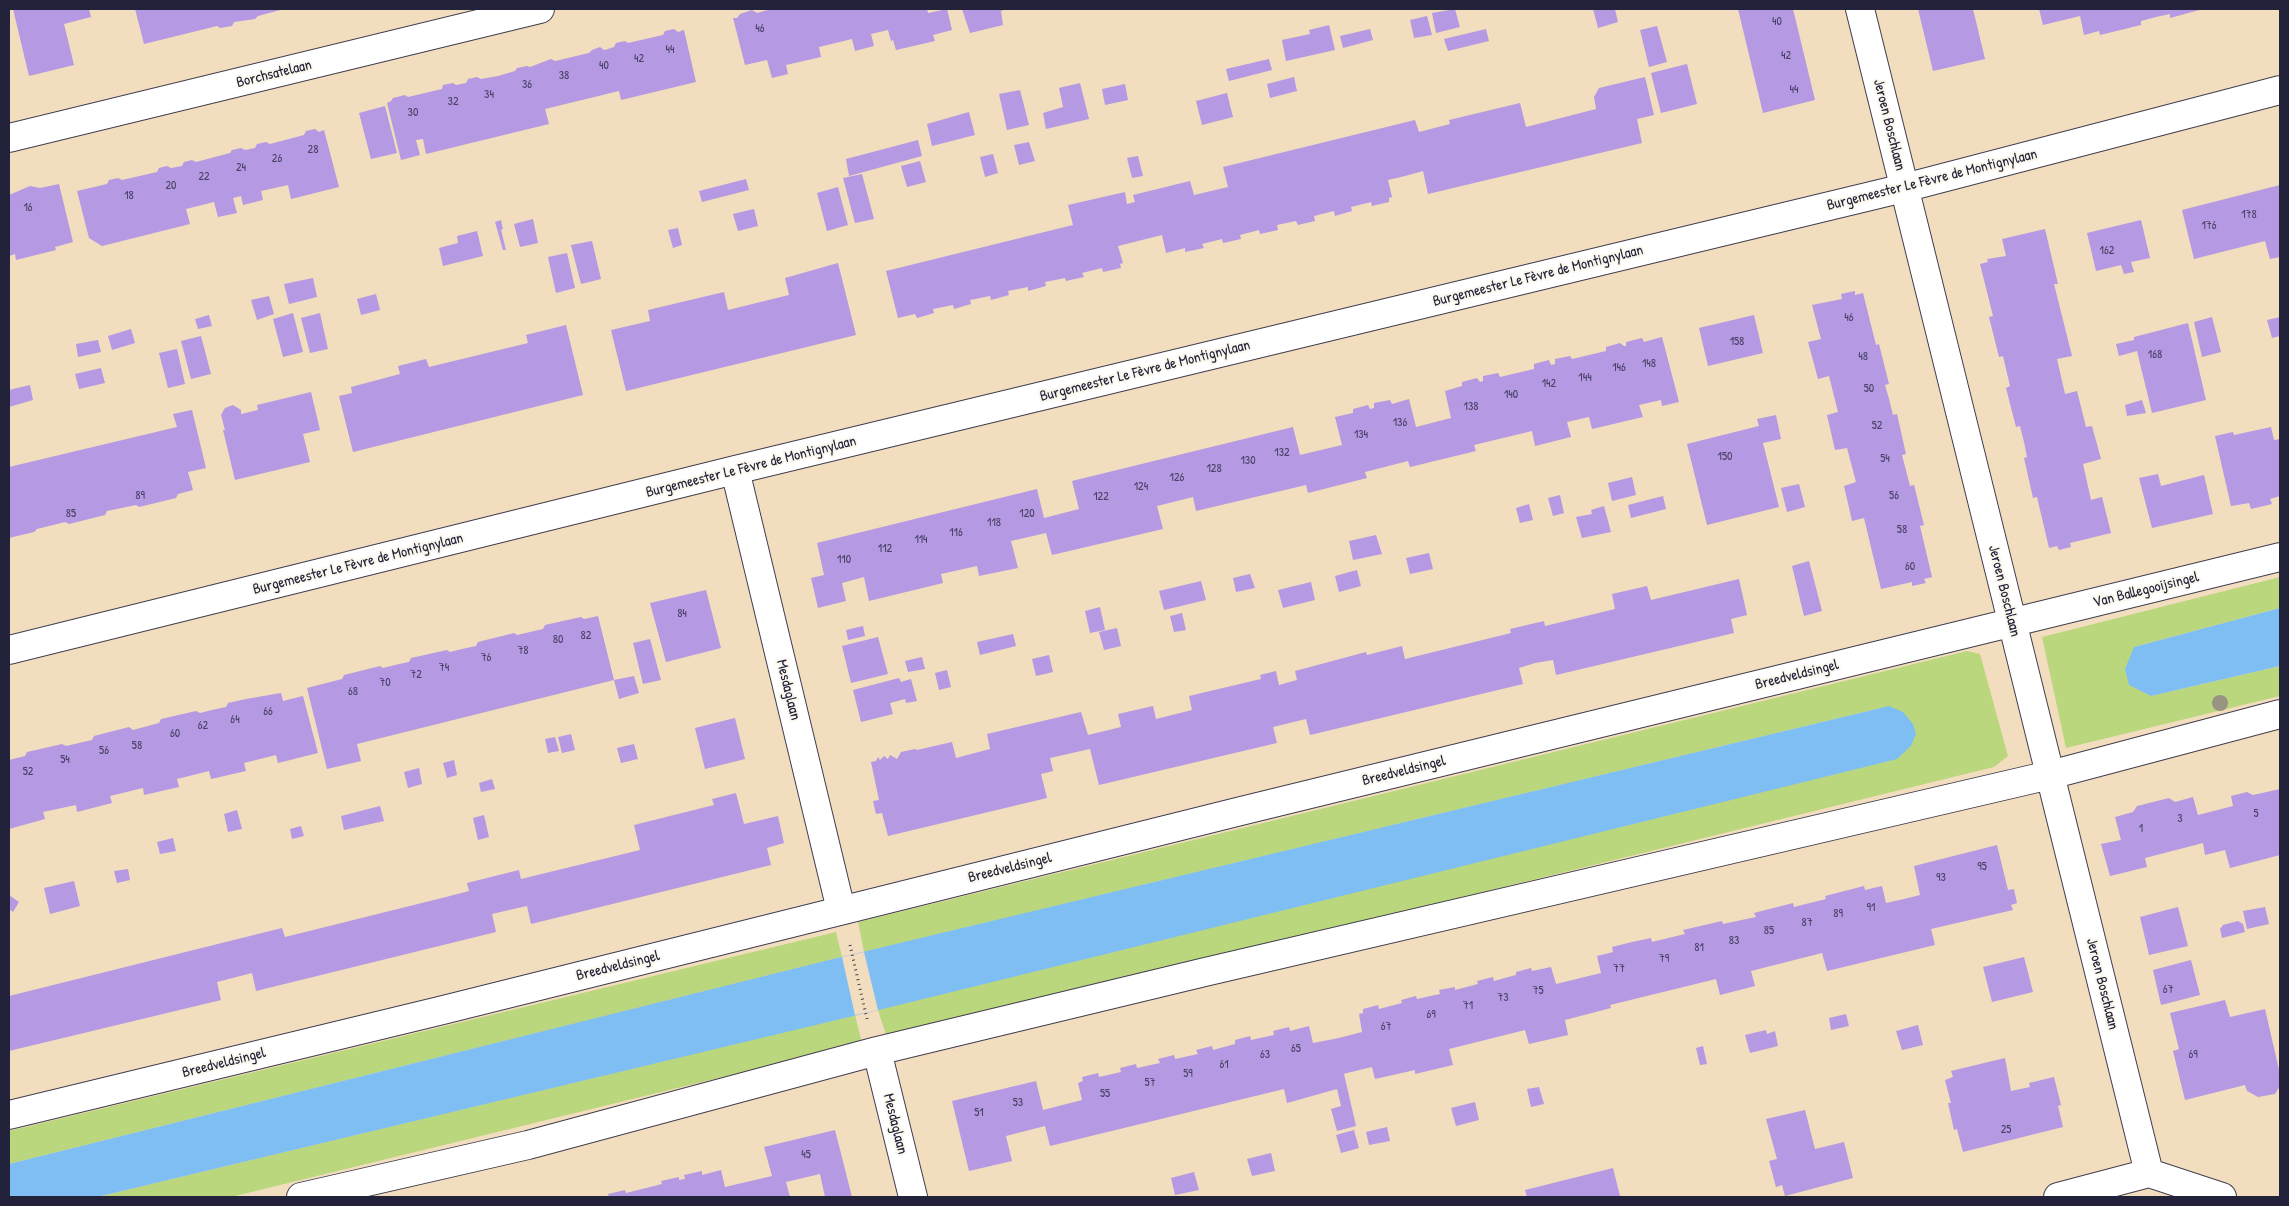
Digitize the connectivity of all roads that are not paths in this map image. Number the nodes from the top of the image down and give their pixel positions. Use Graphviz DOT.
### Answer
graph roads {
  1 [pos="540,9"];
  2 [pos="1860,9"];
  3 [pos="453,20"];
  4 [pos="2280,90"];
  5 [pos="9,138"];
  6 [pos="1904,188"];
  7 [pos="735,470"];
  8 [pos="2280,557"];
  9 [pos="2012,623"];
  10 [pos="9,650"];
  11 [pos="2280,714"];
  12 [pos="2050,775"];
  13 [pos="841,910"];
  14 [pos="877,1051"];
  15 [pos="9,1115"];
  16 [pos="2149,1173"];
  17 [pos="301,1197"];
  18 [pos="913,1197"];
  19 [pos="2058,1197"];
  20 [pos="2222,1197"];
  1 -- 3 [label="street, Borchsatelaan"];
  2 -- 6 [label="street, Jeroen Boschlaan"];
  3 -- 5 [label="street, Borchsatelaan"];
  4 -- 6 [label="street, Burgemeester Le Fèvre de Montignylaan"];
  6 -- 7 [label="street, Burgemeester Le Fèvre de Montignylaan"];
  6 -- 9 [label="street, Jeroen Boschlaan"];
  7 -- 10 [label="street, Burgemeester Le Fèvre de Montignylaan"];
  7 -- 13 [label="street, Mesdaglaan"];
  8 -- 9 [label="street, Van Ballegooijsingel"];
  9 -- 12 [label="street, Jeroen Boschlaan"];
  9 -- 13 [label="street, Breedveldsingel"];
  11 -- 12 [label="street"];
  12 -- 14 [label="street"];
  12 -- 16 [label="street, Jeroen Boschlaan"];
  13 -- 15 [label="street, Breedveldsingel"];
  14 -- 17 [label="street"];
  14 -- 18 [label="street, Mesdaglaan"];
  16 -- 19 [label="street"];
  16 -- 20 [label="street"];
}
